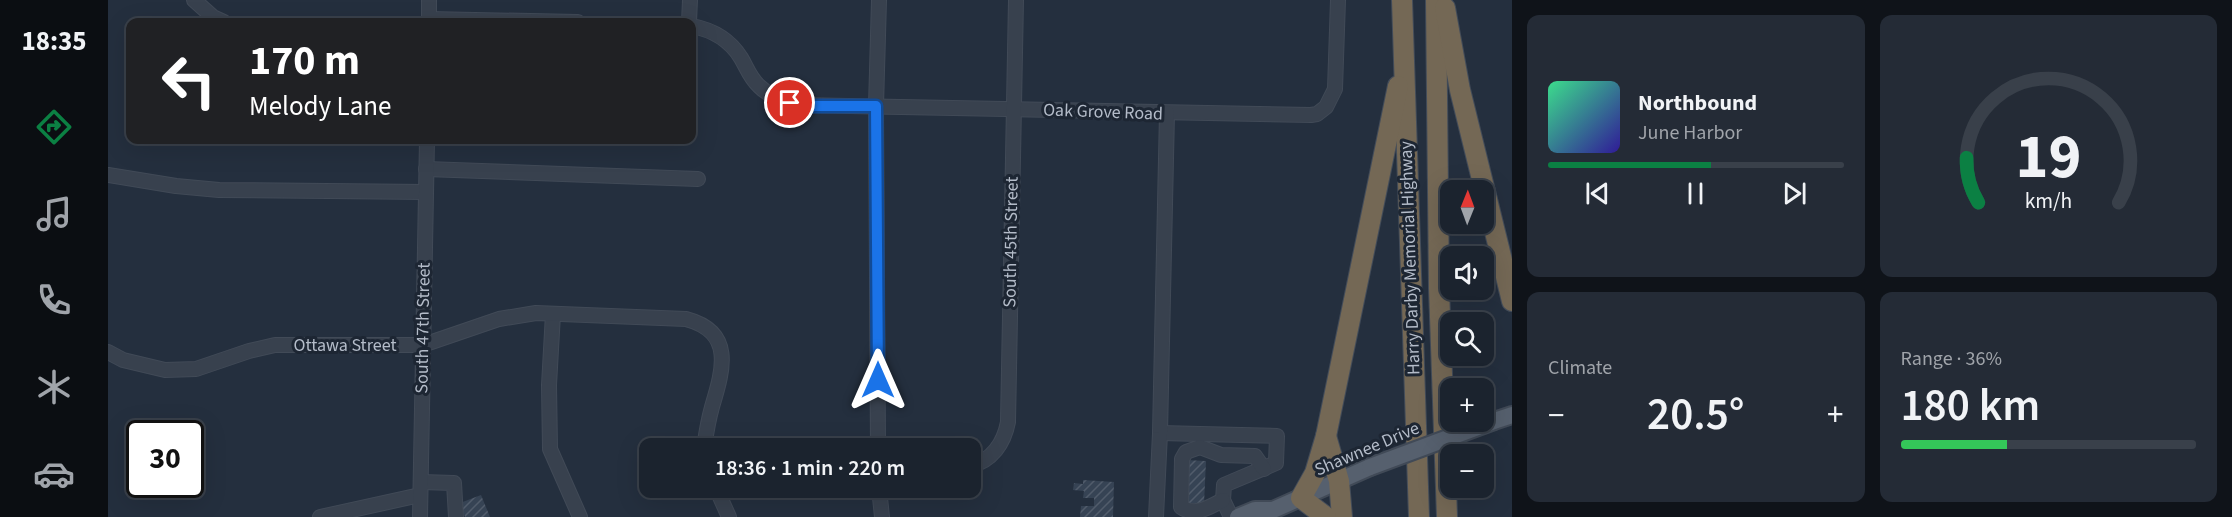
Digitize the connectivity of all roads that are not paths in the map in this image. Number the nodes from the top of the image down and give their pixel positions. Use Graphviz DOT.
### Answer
graph roads {
  1 [pos="194,0"];
  2 [pos="429,0"];
  3 [pos="690,0"];
  4 [pos="879,0"];
  5 [pos="1016,0"];
  6 [pos="1338,0"];
  7 [pos="1402,0"];
  8 [pos="1436,0"];
  9 [pos="1443,0"];
  10 [pos="215,18"];
  11 [pos="429,18"];
  12 [pos="690,18"];
  13 [pos="696,26"];
  14 [pos="1404,57"];
  15 [pos="876,106"];
  16 [pos="1014,109"];
  17 [pos="1167,114"];
  18 [pos="427,144"];
  19 [pos="426,169"];
  20 [pos="108,175"];
  21 [pos="698,179"];
  22 [pos="426,192"];
  23 [pos="1512,301"];
  24 [pos="553,314"];
  25 [pos="423,345"];
  26 [pos="108,352"];
  27 [pos="1512,415"];
  28 [pos="1160,433"];
  29 [pos="1326,436"];
  30 [pos="706,438"];
  31 [pos="878,438"];
  32 [pos="981,461"];
  33 [pos="1264,469"];
  34 [pos="1338,481"];
  35 [pos="420,488"];
  36 [pos="720,498"];
  37 [pos="880,498"];
  38 [pos="1301,498"];
  39 [pos="1223,500"];
  40 [pos="1273,515"];
  41 [pos="320,517"];
  42 [pos="420,517"];
  43 [pos="456,517"];
  44 [pos="580,517"];
  45 [pos="729,517"];
  46 [pos="882,517"];
  47 [pos="1156,517"];
  48 [pos="1232,517"];
  49 [pos="1238,517"];
  50 [pos="1326,517"];
  51 [pos="1342,517"];
  52 [pos="1419,517"];
  53 [pos="1447,517"];
  1 -- 10 [label="street"];
  2 -- 11 [label="street"];
  3 -- 12 [label="street"];
  4 -- 15 [label="street"];
  5 -- 16 [label="street, South 45th Street"];
  6 -- 17 [label="street, Oak Grove Road"];
  7 -- 14 [label="highway, Harry Darby Memorial Highway"];
  8 -- 53 [label="highway, Harry Darby Memorial Highway"];
  9 -- 23 [label="highway"];
  13 -- 15 [label="street, Oak Grove Road"];
  14 -- 29 [label="highway"];
  14 -- 52 [label="highway, Harry Darby Memorial Highway"];
  15 -- 16 [label="street, Oak Grove Road"];
  15 -- 31 [label="street"];
  16 -- 17 [label="street, Oak Grove Road"];
  16 -- 32 [label="street, South 45th Street"];
  17 -- 28 [label="street"];
  18 -- 19 [label="street, South 47th Street"];
  19 -- 21 [label="street"];
  19 -- 22 [label="street, South 47th Street"];
  20 -- 22 [label="street"];
  22 -- 25 [label="street, South 47th Street"];
  24 -- 25 [label="street, Ottawa Street"];
  24 -- 30 [label="street, Ottawa Street"];
  24 -- 44 [label="street"];
  25 -- 26 [label="street, Ottawa Street"];
  25 -- 35 [label="street, South 47th Street"];
  27 -- 34 [label="main road, Shawnee Drive, bridge"];
  28 -- 33 [label="street"];
  28 -- 47 [label="street"];
  29 -- 34 [label="highway"];
  29 -- 38 [label="highway"];
  33 -- 39 [label="street"];
  33 -- 39 [label="street"];
  34 -- 38 [label="main road, Shawnee Drive"];
  34 -- 51 [label="highway"];
  35 -- 41 [label="street"];
  35 -- 42 [label="street, South 47th Street"];
  35 -- 43 [label="street"];
  36 -- 45 [label="street"];
  37 -- 46 [label="street"];
  38 -- 40 [label="main road, Shawnee Drive"];
  38 -- 50 [label="highway"];
  39 -- 48 [label="street"];
  40 -- 49 [label="main road, Shawnee Drive"];
}
